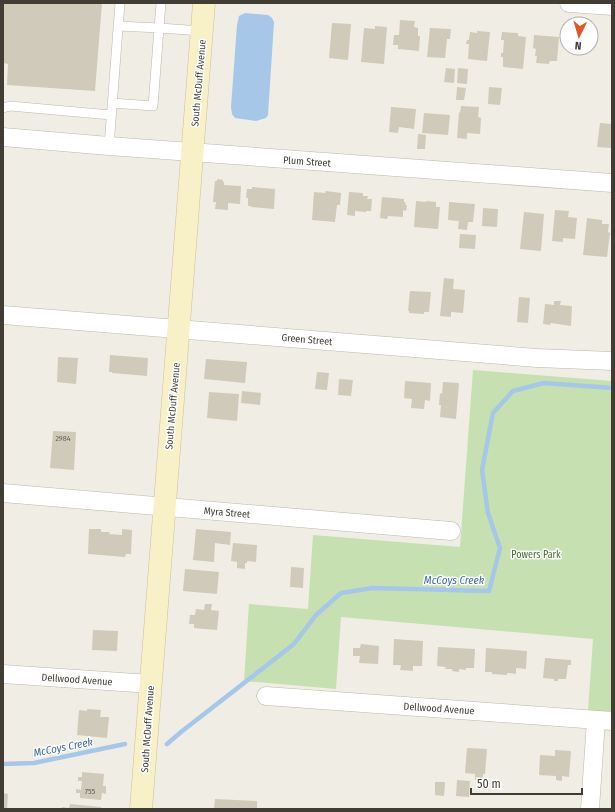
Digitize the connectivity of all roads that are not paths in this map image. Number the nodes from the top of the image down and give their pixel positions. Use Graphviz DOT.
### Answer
graph roads {
  1 [pos="120,3"];
  2 [pos="161,3"];
  3 [pos="204,3"];
  4 [pos="569,3"];
  5 [pos="612,6"];
  6 [pos="118,26"];
  7 [pos="159,28"];
  8 [pos="202,31"];
  9 [pos="112,103"];
  10 [pos="3,108"];
  11 [pos="111,115"];
  12 [pos="3,137"];
  13 [pos="109,146"];
  14 [pos="192,152"];
  15 [pos="612,183"];
  16 [pos="3,315"];
  17 [pos="178,329"];
  18 [pos="612,361"];
  19 [pos="3,493"];
  20 [pos="164,507"];
  21 [pos="450,531"];
  22 [pos="3,674"];
  23 [pos="150,684"];
  24 [pos="266,696"];
  25 [pos="604,720"];
  26 [pos="141,809"];
  27 [pos="590,809"];
  1 -- 6 [label="lane"];
  2 -- 7 [label="lane"];
  3 -- 8 [label="main road, South McDuff Avenue"];
  4 -- 5 [label="street"];
  6 -- 7 [label="lane"];
  6 -- 9 [label="lane"];
  7 -- 8 [label="lane"];
  7 -- 9 [label="lane"];
  8 -- 14 [label="main road, South McDuff Avenue"];
  9 -- 11 [label="lane"];
  10 -- 11 [label="lane"];
  11 -- 13 [label="lane"];
  12 -- 13 [label="street, Plum Street"];
  13 -- 14 [label="street, Plum Street"];
  14 -- 15 [label="street, Plum Street"];
  14 -- 17 [label="main road, South McDuff Avenue"];
  16 -- 17 [label="street, Green Street"];
  17 -- 18 [label="street, Green Street"];
  17 -- 20 [label="main road, South McDuff Avenue"];
  19 -- 20 [label="street, Myra Street"];
  20 -- 21 [label="street, Myra Street"];
  20 -- 23 [label="main road, South McDuff Avenue"];
  22 -- 23 [label="street, Dellwood Avenue"];
  23 -- 26 [label="main road, South McDuff Avenue"];
  24 -- 25 [label="street, Dellwood Avenue"];
  25 -- 27 [label="street"];
}
